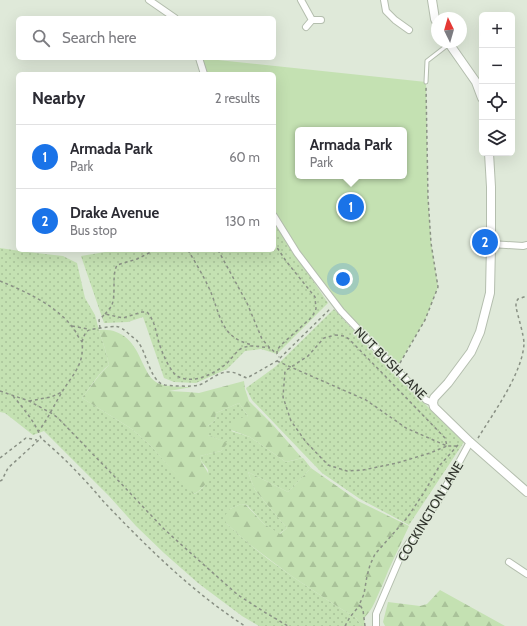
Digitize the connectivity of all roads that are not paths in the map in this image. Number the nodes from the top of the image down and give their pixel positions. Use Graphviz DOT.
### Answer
graph roads {
  1 [pos="149,0"];
  2 [pos="301,0"];
  3 [pos="384,0"];
  4 [pos="432,0"];
  5 [pos="434,12"];
  6 [pos="172,16"];
  7 [pos="312,20"];
  8 [pos="321,20"];
  9 [pos="306,27"];
  10 [pos="409,30"];
  11 [pos="443,48"];
  12 [pos="452,48"];
  13 [pos="200,60"];
  14 [pos="203,72"];
  15 [pos="426,82"];
  16 [pos="479,90"];
  17 [pos="489,156"];
  18 [pos="276,219"];
  19 [pos="491,244"];
  20 [pos="527,245"];
  21 [pos="433,403"];
  22 [pos="471,444"];
  23 [pos="527,492"];
  24 [pos="509,562"];
  25 [pos="527,574"];
  26 [pos="376,626"];
  1 -- 6 [label="street"];
  2 -- 7 [label="street"];
  3 -- 10 [label="street"];
  4 -- 5 [label="street"];
  7 -- 8 [label="street"];
  7 -- 9 [label="street"];
  11 -- 15 [label="lane"];
  12 -- 16 [label="street"];
  13 -- 14 [label="street"];
  17 -- 19 [label="street"];
  18 -- 21 [label="street, NUT BUSH LANE"];
  19 -- 20 [label="street"];
  19 -- 21 [label="street"];
  21 -- 22 [label="street, NUT BUSH LANE"];
  22 -- 23 [label="street, NUT BUSH LANE"];
  22 -- 26 [label="street, COCKINGTON LANE"];
  24 -- 25 [label="street"];
}
